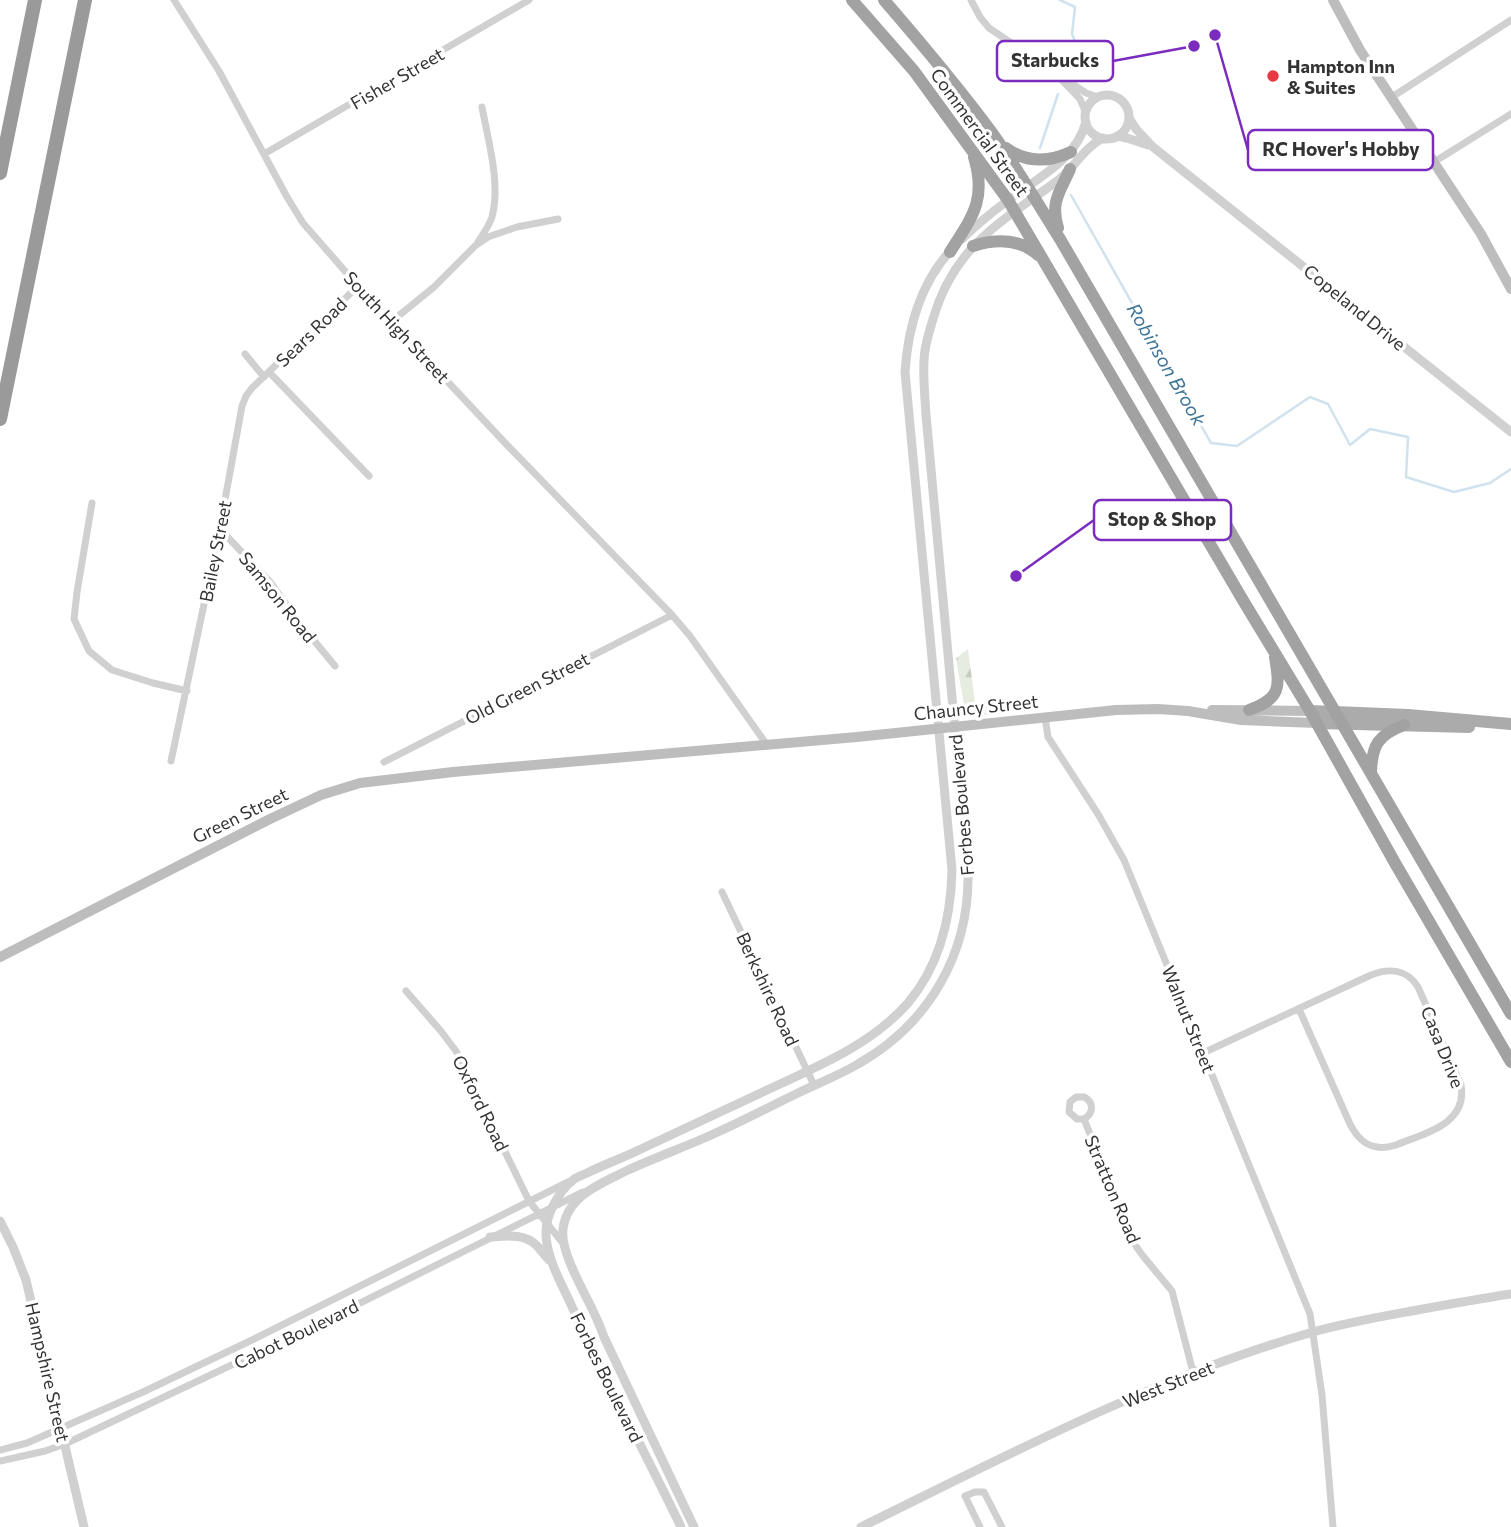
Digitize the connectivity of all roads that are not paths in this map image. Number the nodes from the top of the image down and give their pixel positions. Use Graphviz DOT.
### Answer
graph roads {
  1 [pos="35,0"];
  2 [pos="85,0"];
  3 [pos="174,0"];
  4 [pos="529,0"];
  5 [pos="852,0"];
  6 [pos="884,0"];
  7 [pos="971,0"];
  8 [pos="1333,0"];
  9 [pos="1511,20"];
  10 [pos="1057,74"];
  11 [pos="1098,97"];
  12 [pos="1392,97"];
  13 [pos="482,107"];
  14 [pos="1511,114"];
  15 [pos="1086,118"];
  16 [pos="1129,118"];
  17 [pos="1117,136"];
  18 [pos="1103,138"];
  19 [pos="998,141"];
  20 [pos="1153,147"];
  21 [pos="972,150"];
  22 [pos="1071,152"];
  23 [pos="264,154"];
  24 [pos="1434,163"];
  25 [pos="1070,169"];
  26 [pos="0,173"];
  27 [pos="1031,192"];
  28 [pos="1012,205"];
  29 [pos="558,219"];
  30 [pos="1060,239"];
  31 [pos="476,245"];
  32 [pos="973,246"];
  33 [pos="950,252"];
  34 [pos="1047,266"];
  35 [pos="358,286"];
  36 [pos="1511,289"];
  37 [pos="391,322"];
  38 [pos="245,354"];
  39 [pos="267,374"];
  40 [pos="0,419"];
  41 [pos="1511,432"];
  42 [pos="369,476"];
  43 [pos="92,503"];
  44 [pos="219,528"];
  45 [pos="672,615"];
  46 [pos="1273,650"];
  47 [pos="335,666"];
  48 [pos="187,691"];
  49 [pos="1249,710"];
  50 [pos="1188,711"];
  51 [pos="1310,711"];
  52 [pos="1335,712"];
  53 [pos="1045,717"];
  54 [pos="1317,723"];
  55 [pos="1343,723"];
  56 [pos="1404,725"];
  57 [pos="1511,726"];
  58 [pos="955,727"];
  59 [pos="940,729"];
  60 [pos="767,745"];
  61 [pos="171,761"];
  62 [pos="384,762"];
  63 [pos="514,766"];
  64 [pos="1371,772"];
  65 [pos="722,892"];
  66 [pos="0,957"];
  67 [pos="406,991"];
  68 [pos="1299,1009"];
  69 [pos="1511,1014"];
  70 [pos="1203,1053"];
  71 [pos="1511,1062"];
  72 [pos="807,1071"];
  73 [pos="814,1085"];
  74 [pos="1084,1119"];
  75 [pos="573,1180"];
  76 [pos="585,1191"];
  77 [pos="529,1201"];
  78 [pos="553,1207"];
  79 [pos="539,1213"];
  80 [pos="0,1221"];
  81 [pos="546,1223"];
  82 [pos="490,1237"];
  83 [pos="562,1242"];
  84 [pos="555,1268"];
  85 [pos="1511,1292"];
  86 [pos="1313,1332"];
  87 [pos="1193,1372"];
  88 [pos="61,1429"];
  89 [pos="65,1444"];
  90 [pos="0,1450"];
  91 [pos="0,1461"];
  92 [pos="957,1480"];
  93 [pos="965,1496"];
  94 [pos="84,1527"];
  95 [pos="681,1527"];
  96 [pos="694,1527"];
  97 [pos="861,1527"];
  98 [pos="980,1527"];
  99 [pos="1002,1527"];
  100 [pos="1334,1527"];
  1 -- 26 [label="highway"];
  2 -- 40 [label="highway"];
  3 -- 23 [label="street, South High Street"];
  4 -- 23 [label="street, Fisher Street"];
  5 -- 21 [label="highway, Commercial Street"];
  6 -- 19 [label="highway, Commercial Street"];
  7 -- 10 [label="street"];
  8 -- 12 [label="main road"];
  9 -- 12 [label="street"];
  10 -- 11 [label="street"];
  10 -- 15 [label="street"];
  11 -- 15 [label="street"];
  11 -- 16 [label="street"];
  12 -- 24 [label="main road"];
  13 -- 31 [label="street"];
  14 -- 24 [label="street"];
  15 -- 18 [label="street"];
  15 -- 22 [label="street, Forbes Boulevard"];
  16 -- 17 [label="street"];
  16 -- 20 [label="street"];
  17 -- 18 [label="street"];
  17 -- 20 [label="street"];
  18 -- 25 [label="street, Forbes Boulevard"];
  19 -- 22 [label="highway"];
  19 -- 27 [label="highway, Commercial Street"];
  20 -- 41 [label="street, Copeland Drive"];
  21 -- 28 [label="highway, Commercial Street"];
  21 -- 33 [label="highway"];
  22 -- 27 [label="street, Forbes Boulevard"];
  23 -- 35 [label="street, South High Street"];
  24 -- 36 [label="main road"];
  25 -- 27 [label="street, Forbes Boulevard"];
  25 -- 30 [label="highway"];
  27 -- 28 [label="street, Forbes Boulevard"];
  27 -- 30 [label="highway, Commercial Street"];
  28 -- 32 [label="street, Forbes Boulevard"];
  28 -- 33 [label="street, Forbes Boulevard"];
  28 -- 34 [label="highway, Commercial Street"];
  29 -- 31 [label="street"];
  30 -- 52 [label="highway, Commercial Street"];
  31 -- 37 [label="street"];
  32 -- 34 [label="highway"];
  32 -- 58 [label="street, Forbes Boulevard"];
  33 -- 59 [label="street, Forbes Boulevard"];
  34 -- 46 [label="highway, Commercial Street"];
  35 -- 37 [label="street, South High Street"];
  35 -- 39 [label="street, Sears Road"];
  37 -- 45 [label="street, South High Street"];
  38 -- 39 [label="street"];
  39 -- 42 [label="street"];
  39 -- 44 [label="street, Bailey Street"];
  43 -- 48 [label="street"];
  44 -- 47 [label="street, Samson Road"];
  44 -- 48 [label="street, Bailey Street"];
  45 -- 60 [label="street"];
  45 -- 62 [label="street, Old Green Street"];
  46 -- 49 [label="highway"];
  46 -- 51 [label="highway, Commercial Street"];
  48 -- 61 [label="street, Bailey Street"];
  49 -- 50 [label="main road, Chauncy Street"];
  49 -- 51 [label="main road, Chauncy Street"];
  50 -- 53 [label="main road, Chauncy Street"];
  50 -- 54 [label="main road, Chauncy Street"];
  51 -- 52 [label="main road, Chauncy Street"];
  51 -- 54 [label="highway, Commercial Street"];
  52 -- 55 [label="highway, Commercial Street"];
  52 -- 57 [label="main road, Chauncy Street"];
  53 -- 58 [label="main road, Chauncy Street"];
  53 -- 70 [label="street, Walnut Street"];
  54 -- 55 [label="main road, Chauncy Street"];
  54 -- 71 [label="highway, Commercial Street"];
  55 -- 56 [label="main road, Chauncy Street"];
  55 -- 64 [label="highway, Commercial Street"];
  56 -- 57 [label="main road, Chauncy Street"];
  56 -- 64 [label="highway"];
  58 -- 59 [label="main road, Chauncy Street"];
  58 -- 73 [label="street, Forbes Boulevard"];
  59 -- 60 [label="main road, Chauncy Street"];
  59 -- 72 [label="street, Forbes Boulevard"];
  60 -- 63 [label="main road, Chauncy Street"];
  63 -- 66 [label="main road, Green Street"];
  64 -- 69 [label="highway, Commercial Street"];
  65 -- 72 [label="street, Berkshire Road"];
  67 -- 77 [label="street, Oxford Road"];
  68 -- 68 [label="street, Casa Drive"];
  68 -- 70 [label="street, Casa Drive"];
  70 -- 86 [label="street, Walnut Street"];
  72 -- 73 [label="street, Berkshire Road"];
  72 -- 75 [label="street, Forbes Boulevard"];
  73 -- 76 [label="street, Forbes Boulevard"];
  74 -- 87 [label="street, Stratton Road"];
  75 -- 77 [label="street, Cabot Boulevard"];
  75 -- 78 [label="street, Forbes Boulevard"];
  76 -- 78 [label="street, Cabot Boulevard"];
  76 -- 83 [label="street, Forbes Boulevard"];
  77 -- 79 [label="street, Oxford Road"];
  77 -- 88 [label="street, Cabot Boulevard"];
  78 -- 79 [label="street, Cabot Boulevard"];
  78 -- 81 [label="street, Forbes Boulevard"];
  79 -- 81 [label="street, Oxford Road"];
  79 -- 82 [label="street, Cabot Boulevard"];
  80 -- 88 [label="street, Hampshire Street"];
  81 -- 83 [label="street, Forbes Boulevard"];
  81 -- 84 [label="street, Forbes Boulevard"];
  82 -- 84 [label="street"];
  82 -- 89 [label="street, Cabot Boulevard"];
  83 -- 96 [label="street, Forbes Boulevard"];
  84 -- 95 [label="street, Forbes Boulevard"];
  85 -- 86 [label="street, West Street"];
  86 -- 87 [label="street, West Street"];
  86 -- 100 [label="street, Walnut Street"];
  87 -- 92 [label="street, West Street"];
  88 -- 89 [label="street, Hampshire Street"];
  88 -- 90 [label="street, Cabot Boulevard"];
  89 -- 91 [label="street, Cabot Boulevard"];
  89 -- 94 [label="street, Hampshire Street"];
  92 -- 93 [label="street"];
  92 -- 97 [label="street, West Street"];
  93 -- 98 [label="street"];
  93 -- 99 [label="street"];
}
